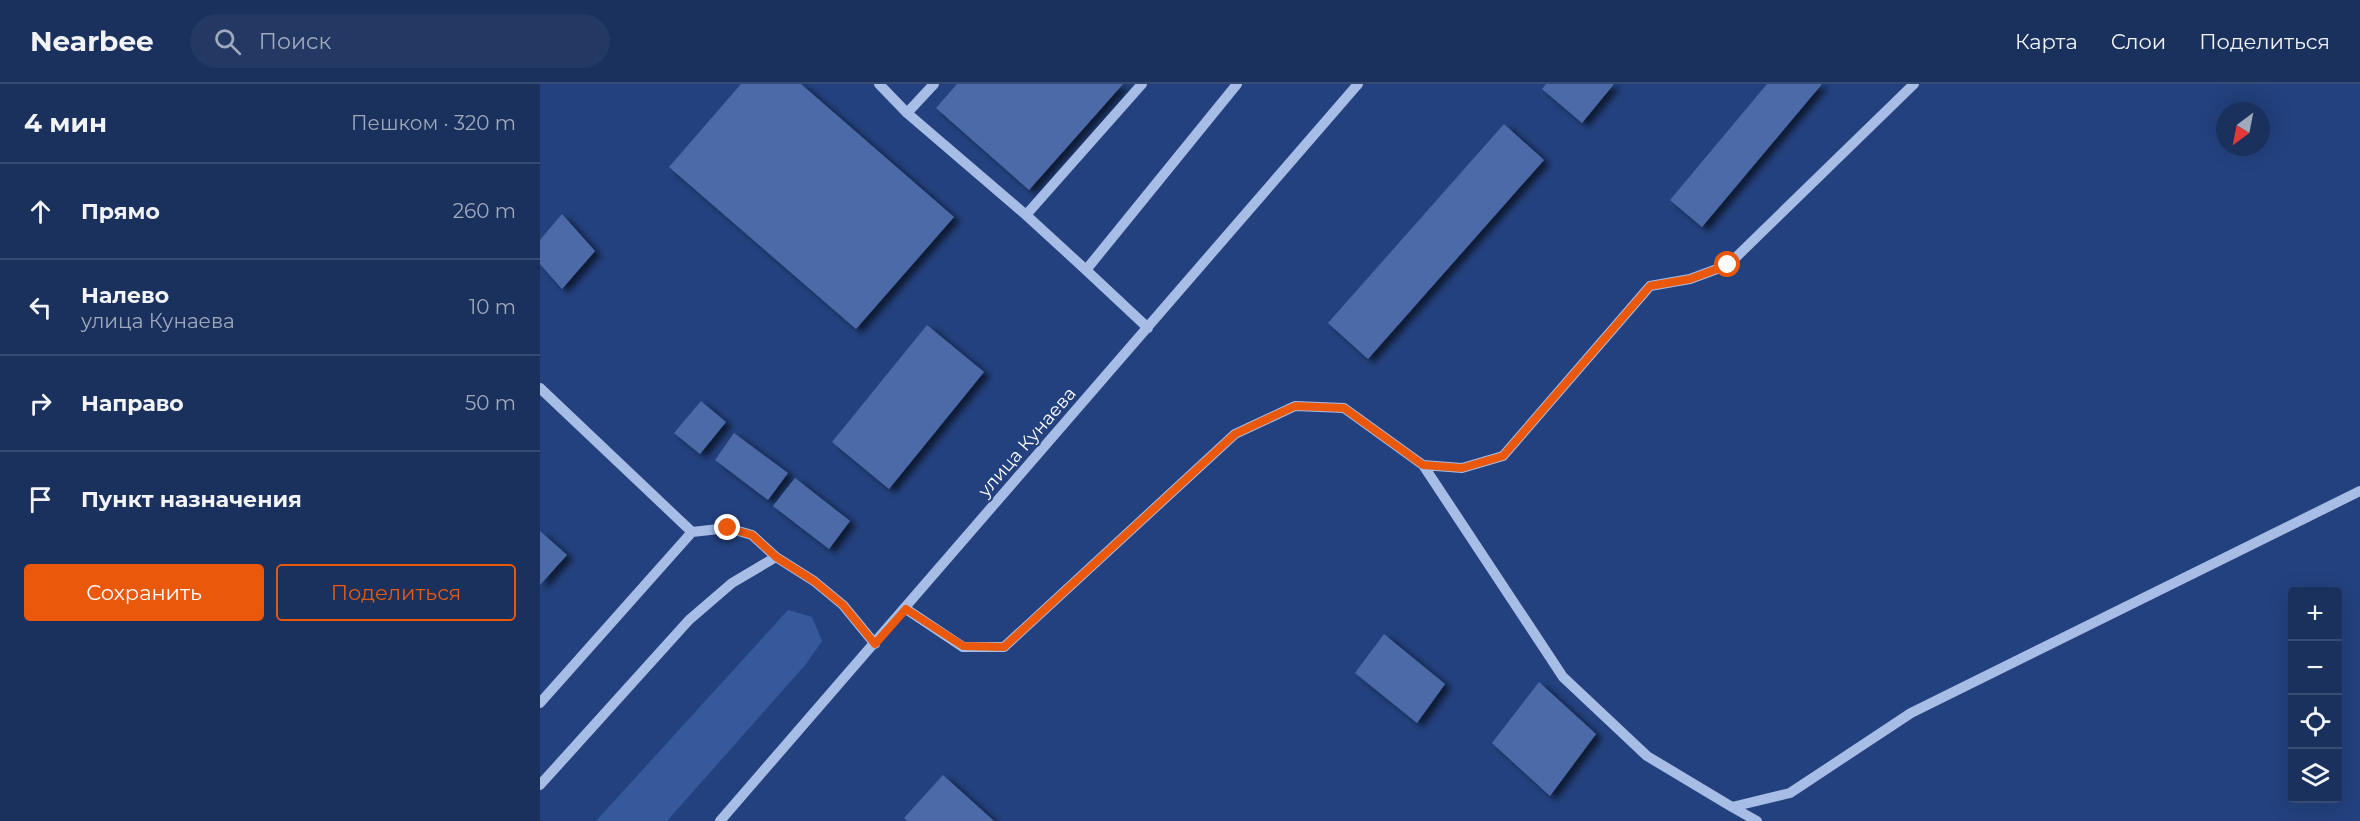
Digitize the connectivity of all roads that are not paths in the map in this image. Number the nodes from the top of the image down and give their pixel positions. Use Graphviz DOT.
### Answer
graph roads {
  1 [pos="879,84"];
  2 [pos="934,84"];
  3 [pos="1142,84"];
  4 [pos="1237,84"];
  5 [pos="1358,84"];
  6 [pos="1914,84"];
  7 [pos="907,113"];
  8 [pos="1026,215"];
  9 [pos="1086,270"];
  10 [pos="1148,328"];
  11 [pos="540,388"];
  12 [pos="1423,465"];
  13 [pos="2360,491"];
  14 [pos="692,532"];
  15 [pos="776,557"];
  16 [pos="906,609"];
  17 [pos="875,644"];
  18 [pos="540,703"];
  19 [pos="540,785"];
  20 [pos="1732,807"];
  21 [pos="720,821"];
  22 [pos="1757,821"];
  1 -- 7 [label="street"];
  2 -- 7 [label="street"];
  3 -- 8 [label="street"];
  4 -- 9 [label="street"];
  5 -- 10 [label="street, улица Кунаева"];
  6 -- 12 [label="street"];
  7 -- 8 [label="street"];
  8 -- 9 [label="street"];
  9 -- 10 [label="street"];
  10 -- 16 [label="street, улица Кунаева"];
  11 -- 14 [label="street"];
  12 -- 16 [label="street"];
  12 -- 20 [label="street"];
  13 -- 20 [label="street"];
  14 -- 15 [label="street"];
  14 -- 18 [label="street"];
  15 -- 17 [label="street"];
  15 -- 19 [label="street"];
  16 -- 17 [label="street, улица Кунаева"];
  17 -- 21 [label="street, улица Кунаева"];
  20 -- 22 [label="street"];
}
